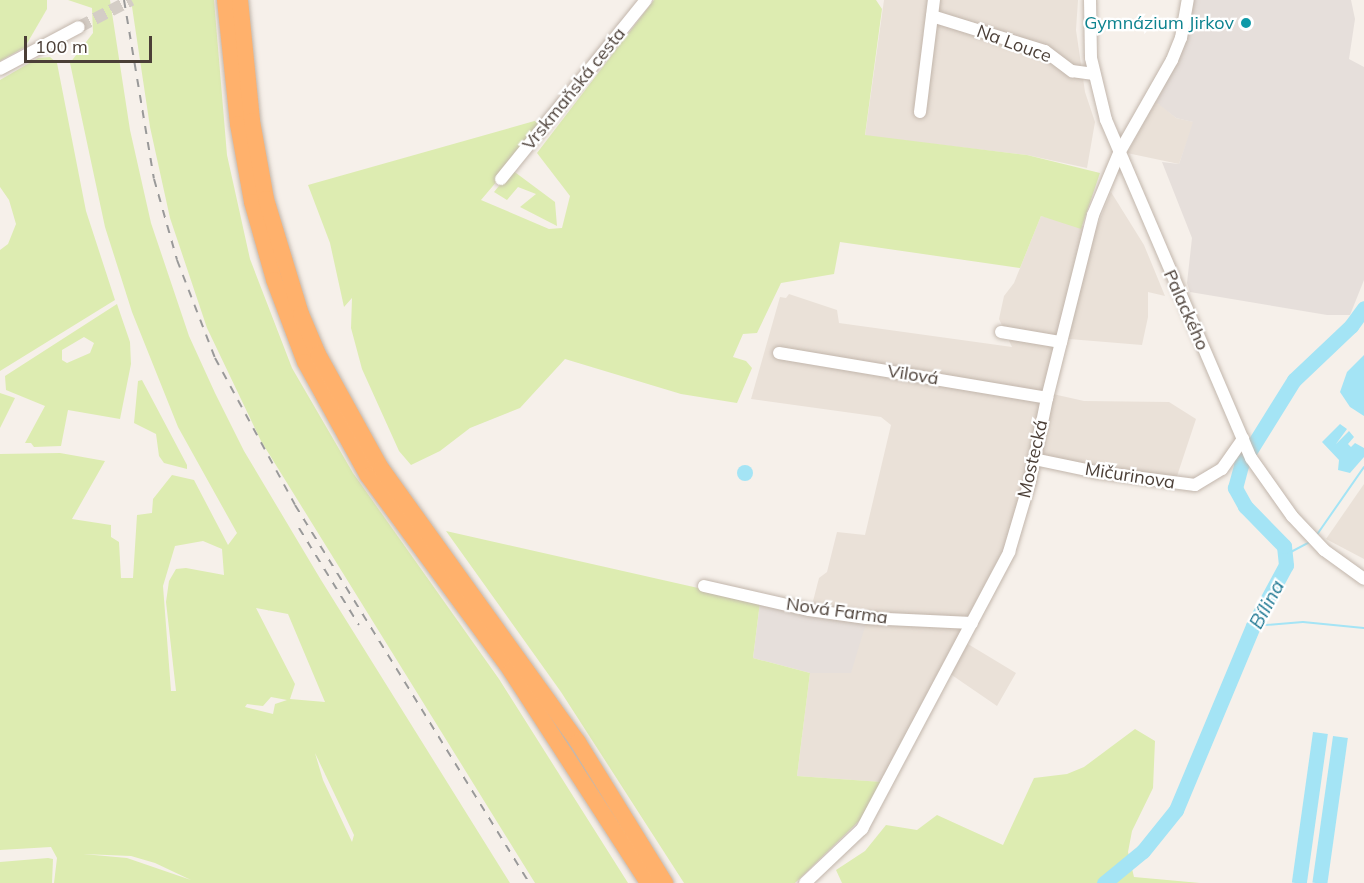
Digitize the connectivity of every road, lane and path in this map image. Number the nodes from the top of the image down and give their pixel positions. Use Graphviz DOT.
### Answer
graph roads {
  1 [pos="225,0"];
  2 [pos="240,0"];
  3 [pos="646,0"];
  4 [pos="934,0"];
  5 [pos="1089,0"];
  6 [pos="1188,0"];
  7 [pos="932,16"];
  8 [pos="79,27"];
  9 [pos="0,69"];
  10 [pos="1094,74"];
  11 [pos="920,112"];
  12 [pos="1119,153"];
  13 [pos="501,179"];
  14 [pos="1001,332"];
  15 [pos="1061,342"];
  16 [pos="779,353"];
  17 [pos="1047,398"];
  18 [pos="1243,439"];
  19 [pos="1034,459"];
  20 [pos="1364,579"];
  21 [pos="704,586"];
  22 [pos="972,623"];
  23 [pos="648,883"];
  24 [pos="665,883"];
  25 [pos="805,883"];
  1 -- 23 [label="highway"];
  2 -- 24 [label="highway"];
  3 -- 13 [label="street, Vrskmaňská cesta"];
  4 -- 7 [label="street"];
  5 -- 10 [label="street, Palackého"];
  6 -- 12 [label="street, Mostecká"];
  7 -- 10 [label="street, Na Louce"];
  7 -- 11 [label="street"];
  8 -- 9 [label="street"];
  10 -- 12 [label="street, Palackého"];
  12 -- 15 [label="street, Mostecká"];
  12 -- 18 [label="street, Palackého"];
  14 -- 15 [label="street"];
  15 -- 17 [label="street, Mostecká"];
  16 -- 17 [label="street, Vilová"];
  17 -- 19 [label="street, Mostecká"];
  18 -- 19 [label="street, Mičurinova"];
  18 -- 20 [label="street, Palackého"];
  19 -- 22 [label="street, Mostecká"];
  21 -- 22 [label="street, Nová Farma"];
  22 -- 25 [label="street, Mostecká"];
}
